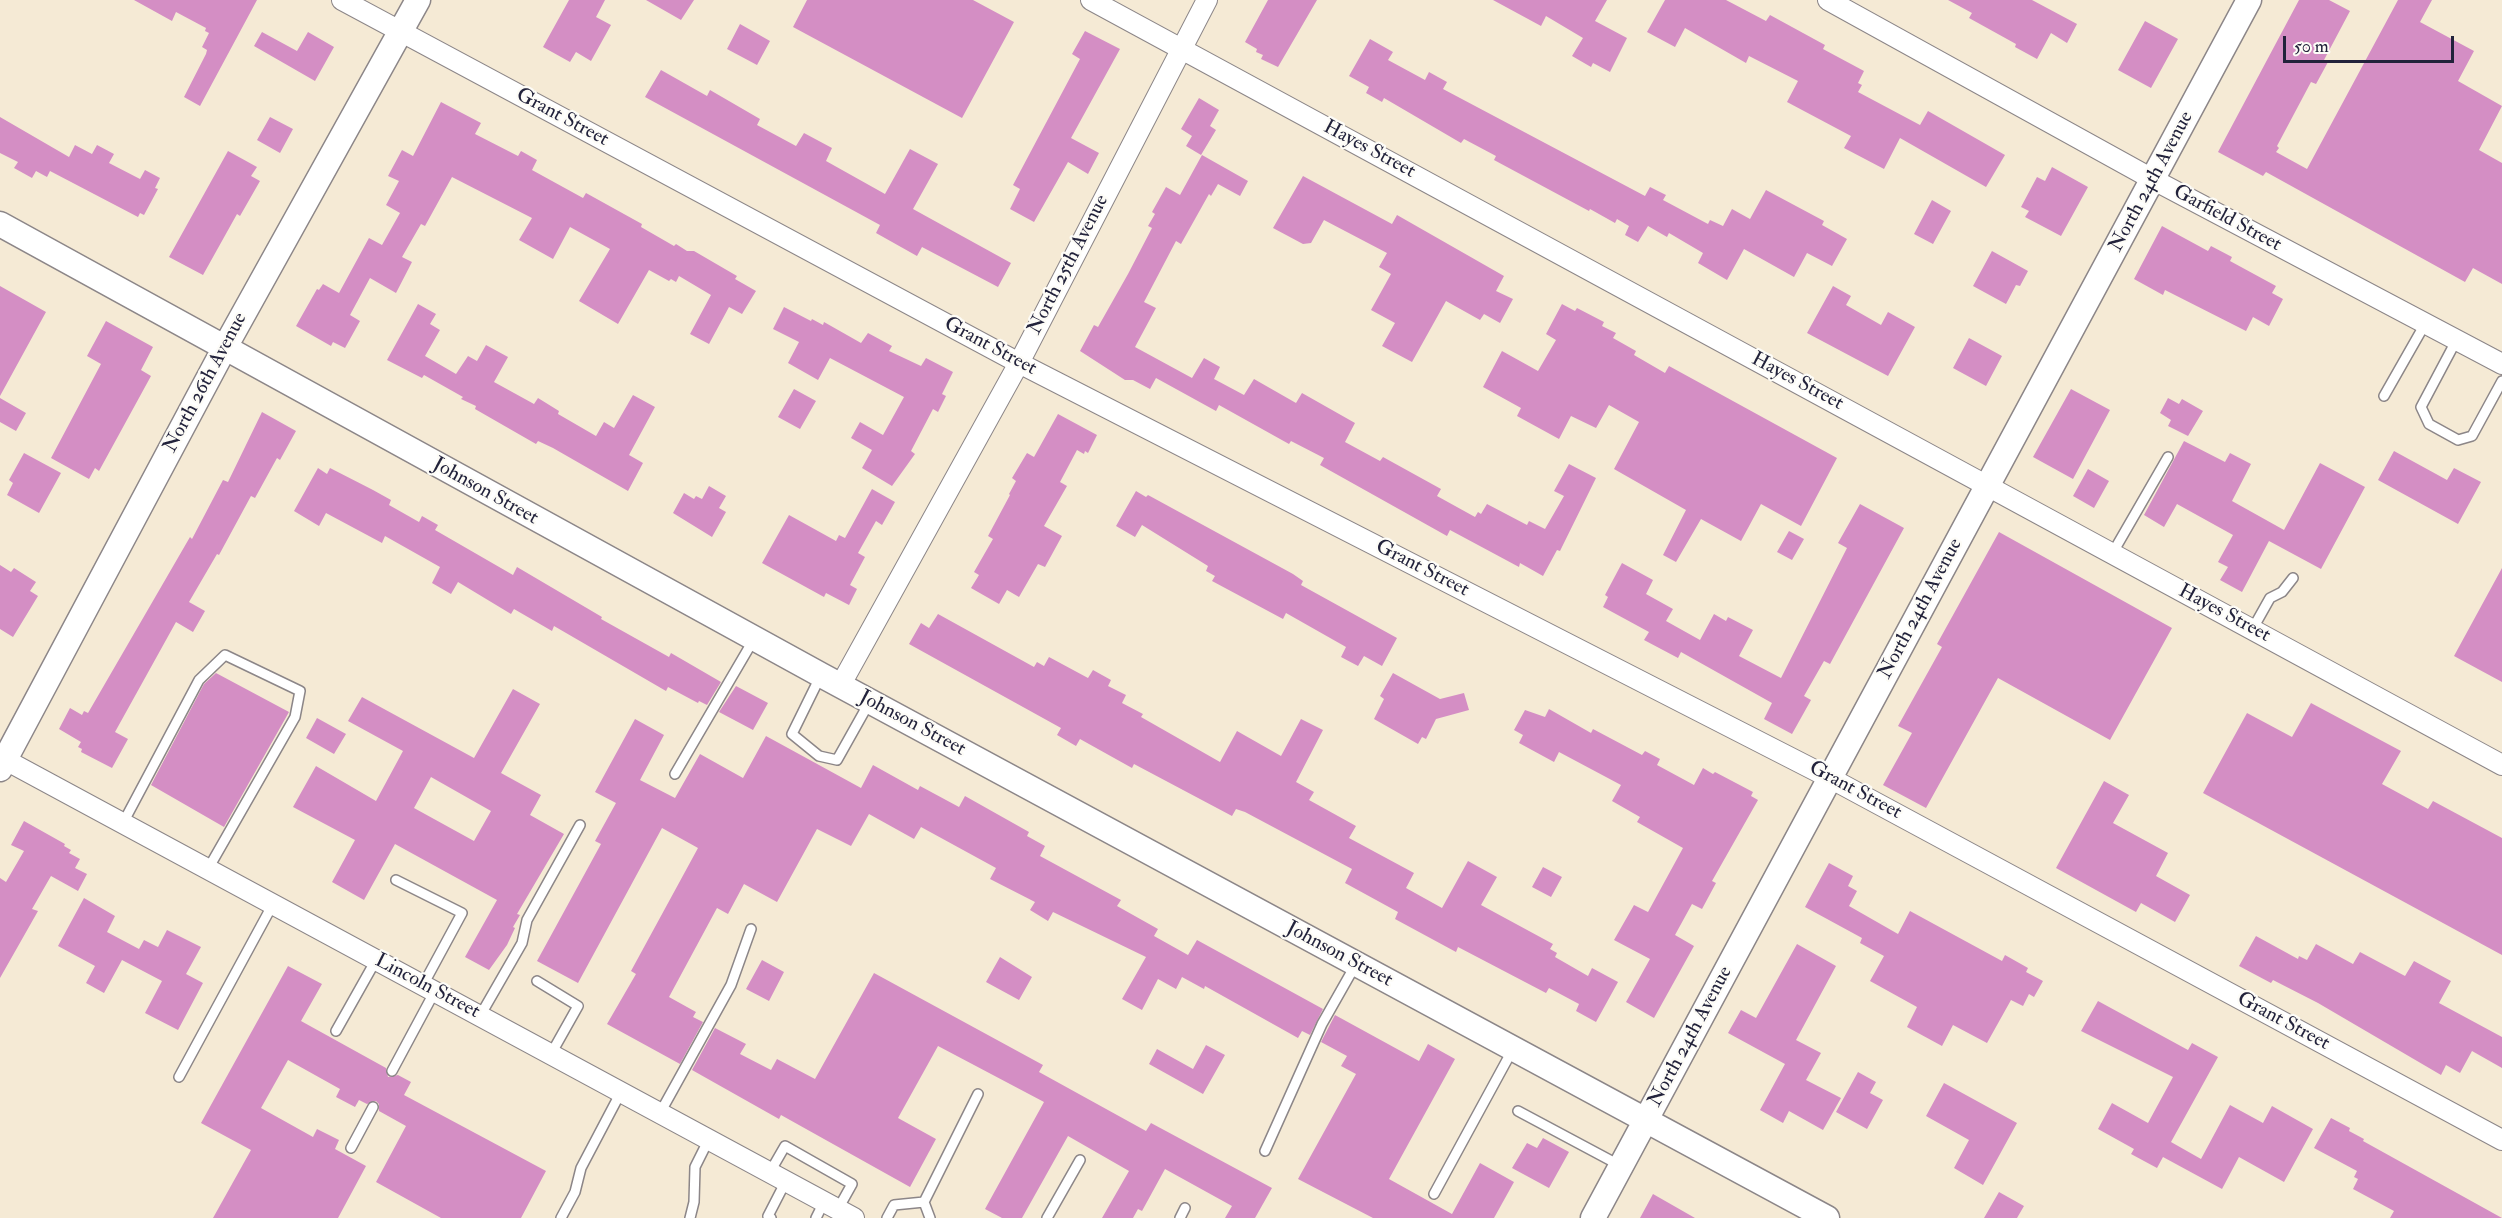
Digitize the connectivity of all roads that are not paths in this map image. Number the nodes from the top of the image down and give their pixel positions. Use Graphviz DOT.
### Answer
graph roads {
  1 [pos="342,0"];
  2 [pos="418,0"];
  3 [pos="1091,0"];
  4 [pos="1207,0"];
  5 [pos="1828,0"];
  6 [pos="2249,0"];
  7 [pos="401,32"];
  8 [pos="1180,48"];
  9 [pos="2154,180"];
  10 [pos="0,224"];
  11 [pos="2424,324"];
  12 [pos="2456,341"];
  13 [pos="224,349"];
  14 [pos="1019,363"];
  15 [pos="2502,364"];
  16 [pos="2502,381"];
  17 [pos="2384,396"];
  18 [pos="2168,457"];
  19 [pos="1988,486"];
  20 [pos="2112,554"];
  21 [pos="2293,578"];
  22 [pos="2252,630"];
  23 [pos="754,639"];
  24 [pos="830,680"];
  25 [pos="870,702"];
  26 [pos="2,762"];
  27 [pos="2502,765"];
  28 [pos="675,774"];
  29 [pos="1830,778"];
  30 [pos="123,823"];
  31 [pos="580,825"];
  32 [pos="208,869"];
  33 [pos="396,880"];
  34 [pos="273,904"];
  35 [pos="751,929"];
  36 [pos="376,960"];
  37 [pos="1356,964"];
  38 [pos="537,981"];
  39 [pos="429,988"];
  40 [pos="480,1016"];
  41 [pos="336,1031"];
  42 [pos="1513,1049"];
  43 [pos="551,1054"];
  44 [pos="392,1071"];
  45 [pos="179,1077"];
  46 [pos="621,1092"];
  47 [pos="978,1094"];
  48 [pos="373,1107"];
  49 [pos="1518,1111"];
  50 [pos="660,1113"];
  51 [pos="1646,1120"];
  52 [pos="709,1139"];
  53 [pos="2502,1140"];
  54 [pos="351,1148"];
  55 [pos="1265,1151"];
  56 [pos="1080,1160"];
  57 [pos="1621,1166"];
  58 [pos="778,1176"];
  59 [pos="1434,1194"];
  60 [pos="924,1202"];
  61 [pos="1185,1209"];
  62 [pos="833,1212"];
  63 [pos="1819,1216"];
  64 [pos="561,1218"];
  65 [pos="690,1218"];
  66 [pos="771,1218"];
  67 [pos="887,1218"];
  68 [pos="930,1218"];
  69 [pos="1047,1218"];
  70 [pos="1180,1218"];
  71 [pos="1593,1218"];
  1 -- 7 [label="street, Grant Street"];
  2 -- 7 [label="street, North 26th Avenue"];
  3 -- 8 [label="street, Hayes Street"];
  4 -- 8 [label="street, North 25th Avenue"];
  5 -- 9 [label="street, Garfield Street"];
  6 -- 9 [label="street, North 24th Avenue"];
  7 -- 13 [label="street, North 26th Avenue"];
  7 -- 14 [label="street, Grant Street"];
  8 -- 14 [label="street, North 25th Avenue"];
  8 -- 19 [label="street, Hayes Street"];
  9 -- 11 [label="street, Garfield Street"];
  9 -- 19 [label="street, North 24th Avenue"];
  10 -- 13 [label="street, Johnson Street"];
  11 -- 12 [label="street, Garfield Street"];
  11 -- 17 [label="lane"];
  12 -- 15 [label="street, Garfield Street"];
  12 -- 16 [label="lane"];
  13 -- 23 [label="street, Johnson Street"];
  13 -- 26 [label="street, North 26th Avenue"];
  14 -- 24 [label="street, North 25th Avenue"];
  14 -- 29 [label="street, Grant Street"];
  18 -- 20 [label="lane"];
  19 -- 20 [label="street, Hayes Street"];
  19 -- 29 [label="street, North 24th Avenue"];
  20 -- 22 [label="street, Hayes Street"];
  21 -- 22 [label="lane"];
  22 -- 27 [label="street, Hayes Street"];
  23 -- 24 [label="street, Johnson Street"];
  23 -- 28 [label="lane"];
  24 -- 25 [label="street, Johnson Street"];
  24 -- 25 [label="lane"];
  25 -- 37 [label="street, Johnson Street"];
  26 -- 30 [label="street, Lincoln Street"];
  29 -- 51 [label="street, North 24th Avenue"];
  29 -- 53 [label="street, Grant Street"];
  30 -- 32 [label="street, Lincoln Street"];
  30 -- 32 [label="lane"];
  31 -- 40 [label="lane"];
  32 -- 34 [label="street, Lincoln Street"];
  33 -- 39 [label="lane"];
  34 -- 36 [label="street, Lincoln Street"];
  34 -- 45 [label="lane"];
  35 -- 50 [label="lane"];
  36 -- 39 [label="street, Lincoln Street"];
  36 -- 41 [label="lane"];
  37 -- 42 [label="street, Johnson Street"];
  37 -- 55 [label="lane"];
  38 -- 43 [label="lane"];
  39 -- 40 [label="street, Lincoln Street"];
  39 -- 44 [label="lane"];
  40 -- 43 [label="street, Lincoln Street"];
  42 -- 51 [label="street, Johnson Street"];
  42 -- 59 [label="lane"];
  43 -- 46 [label="street, Lincoln Street"];
  46 -- 50 [label="street, Lincoln Street"];
  46 -- 64 [label="lane"];
  47 -- 60 [label="lane"];
  48 -- 54 [label="lane"];
  49 -- 57 [label="lane"];
  50 -- 52 [label="street, Lincoln Street"];
  51 -- 57 [label="street, North 24th Avenue"];
  51 -- 63 [label="street, Johnson Street"];
  52 -- 58 [label="street, Lincoln Street"];
  52 -- 65 [label="lane"];
  56 -- 69 [label="lane"];
  57 -- 71 [label="street, North 24th Avenue"];
  58 -- 62 [label="street, Lincoln Street"];
  58 -- 62 [label="lane"];
  58 -- 66 [label="lane"];
  60 -- 67 [label="lane"];
  60 -- 68 [label="lane"];
  61 -- 70 [label="lane"];
}
